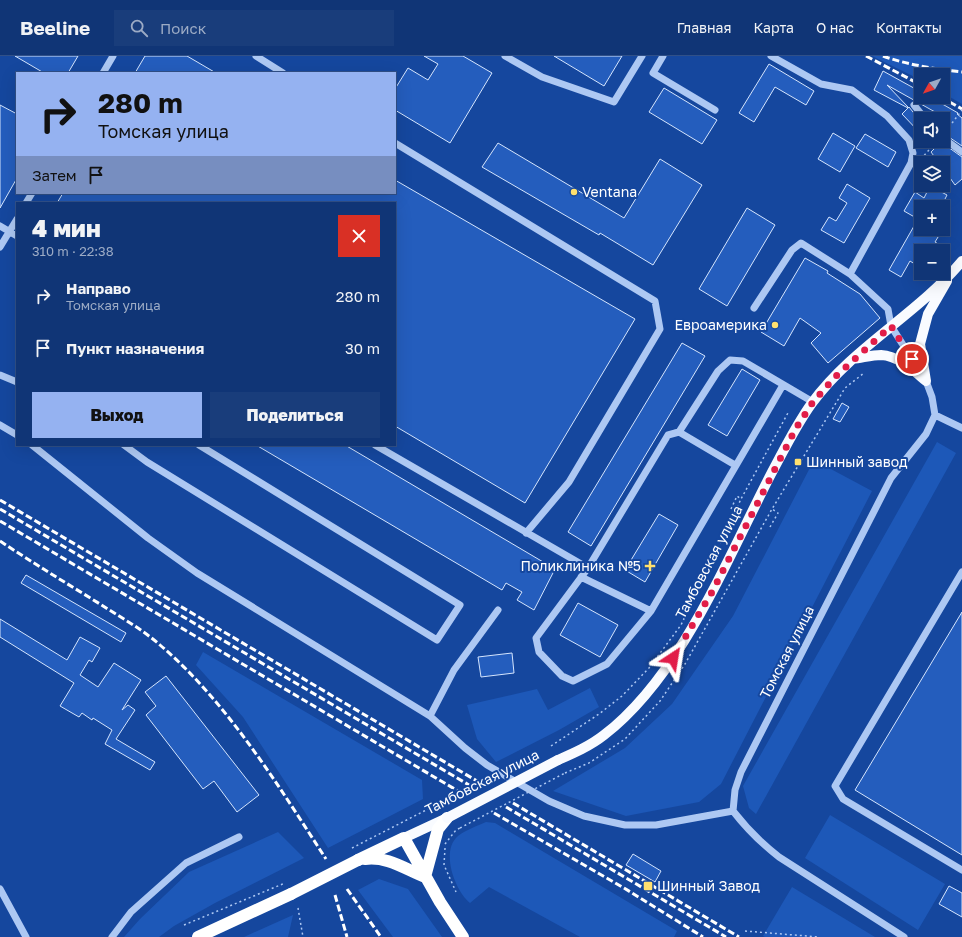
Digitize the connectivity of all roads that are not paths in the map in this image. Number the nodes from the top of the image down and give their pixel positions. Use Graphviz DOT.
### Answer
graph roads {
  1 [pos="113,56"];
  2 [pos="256,56"];
  3 [pos="505,56"];
  4 [pos="642,56"];
  5 [pos="663,56"];
  6 [pos="771,56"];
  7 [pos="104,72"];
  8 [pos="281,72"];
  9 [pos="914,105"];
  10 [pos="715,110"];
  11 [pos="920,112"];
  12 [pos="950,142"];
  13 [pos="396,144"];
  14 [pos="962,152"];
  15 [pos="16,221"];
  16 [pos="0,226"];
  17 [pos="9,232"];
  18 [pos="16,236"];
  19 [pos="0,247"];
  20 [pos="961,261"];
  21 [pos="850,274"];
  22 [pos="754,308"];
  23 [pos="891,326"];
  24 [pos="853,359"];
  25 [pos="0,375"];
  26 [pos="926,381"];
  27 [pos="16,382"];
  28 [pos="783,384"];
  29 [pos="813,402"];
  30 [pos="935,415"];
  31 [pos="0,424"];
  32 [pos="962,428"];
  33 [pos="680,432"];
  34 [pos="16,435"];
  35 [pos="33,446"];
  36 [pos="125,446"];
  37 [pos="201,446"];
  38 [pos="377,446"];
  39 [pos="735,465"];
  40 [pos="526,533"];
  41 [pos="588,568"];
  42 [pos="962,572"];
  43 [pos="581,577"];
  44 [pos="498,610"];
  45 [pos="651,611"];
  46 [pos="430,716"];
  47 [pos="733,811"];
  48 [pos="447,818"];
  49 [pos="240,837"];
  50 [pos="404,838"];
  51 [pos="358,860"];
  52 [pos="962,870"];
  53 [pos="425,877"];
  54 [pos="0,889"];
  55 [pos="26,937"];
  56 [pos="112,937"];
  57 [pos="198,937"];
  58 [pos="463,937"];
  59 [pos="904,937"];
  1 -- 7 [label="street"];
  2 -- 8 [label="street"];
  3 -- 4 [label="street"];
  5 -- 10 [label="street"];
  6 -- 21 [label="street"];
  9 -- 11 [label="street"];
  12 -- 14 [label="street"];
  13 -- 40 [label="street"];
  15 -- 17 [label="street"];
  16 -- 17 [label="street"];
  17 -- 18 [label="street"];
  17 -- 19 [label="street"];
  20 -- 23 [label="main road, Тамбовская улица"];
  20 -- 26 [label="main road"];
  21 -- 22 [label="street"];
  21 -- 23 [label="street"];
  23 -- 24 [label="main road, Тамбовская улица"];
  23 -- 26 [label="street"];
  24 -- 26 [label="main road"];
  24 -- 29 [label="main road, Тамбовская улица"];
  25 -- 27 [label="street"];
  26 -- 30 [label="street"];
  28 -- 29 [label="street"];
  28 -- 33 [label="street"];
  28 -- 39 [label="street"];
  29 -- 48 [label="main road, Тамбовская улица, bridge"];
  30 -- 32 [label="street"];
  30 -- 47 [label="street, Томская улица"];
  31 -- 34 [label="street"];
  33 -- 39 [label="street"];
  33 -- 41 [label="street"];
  35 -- 46 [label="street"];
  36 -- 37 [label="street"];
  38 -- 40 [label="street"];
  39 -- 45 [label="street"];
  40 -- 41 [label="street"];
  41 -- 43 [label="street"];
  42 -- 52 [label="street"];
  43 -- 45 [label="street"];
  43 -- 45 [label="street"];
  44 -- 46 [label="street"];
  46 -- 47 [label="street"];
  47 -- 59 [label="street"];
  48 -- 50 [label="main road, Тамбовская улица"];
  48 -- 53 [label="highway"];
  49 -- 56 [label="street"];
  50 -- 51 [label="highway, Тамбовская улица"];
  50 -- 53 [label="highway"];
  51 -- 53 [label="highway"];
  51 -- 57 [label="highway, Тамбовская улица, bridge"];
  53 -- 58 [label="highway"];
  54 -- 55 [label="street"];
}
